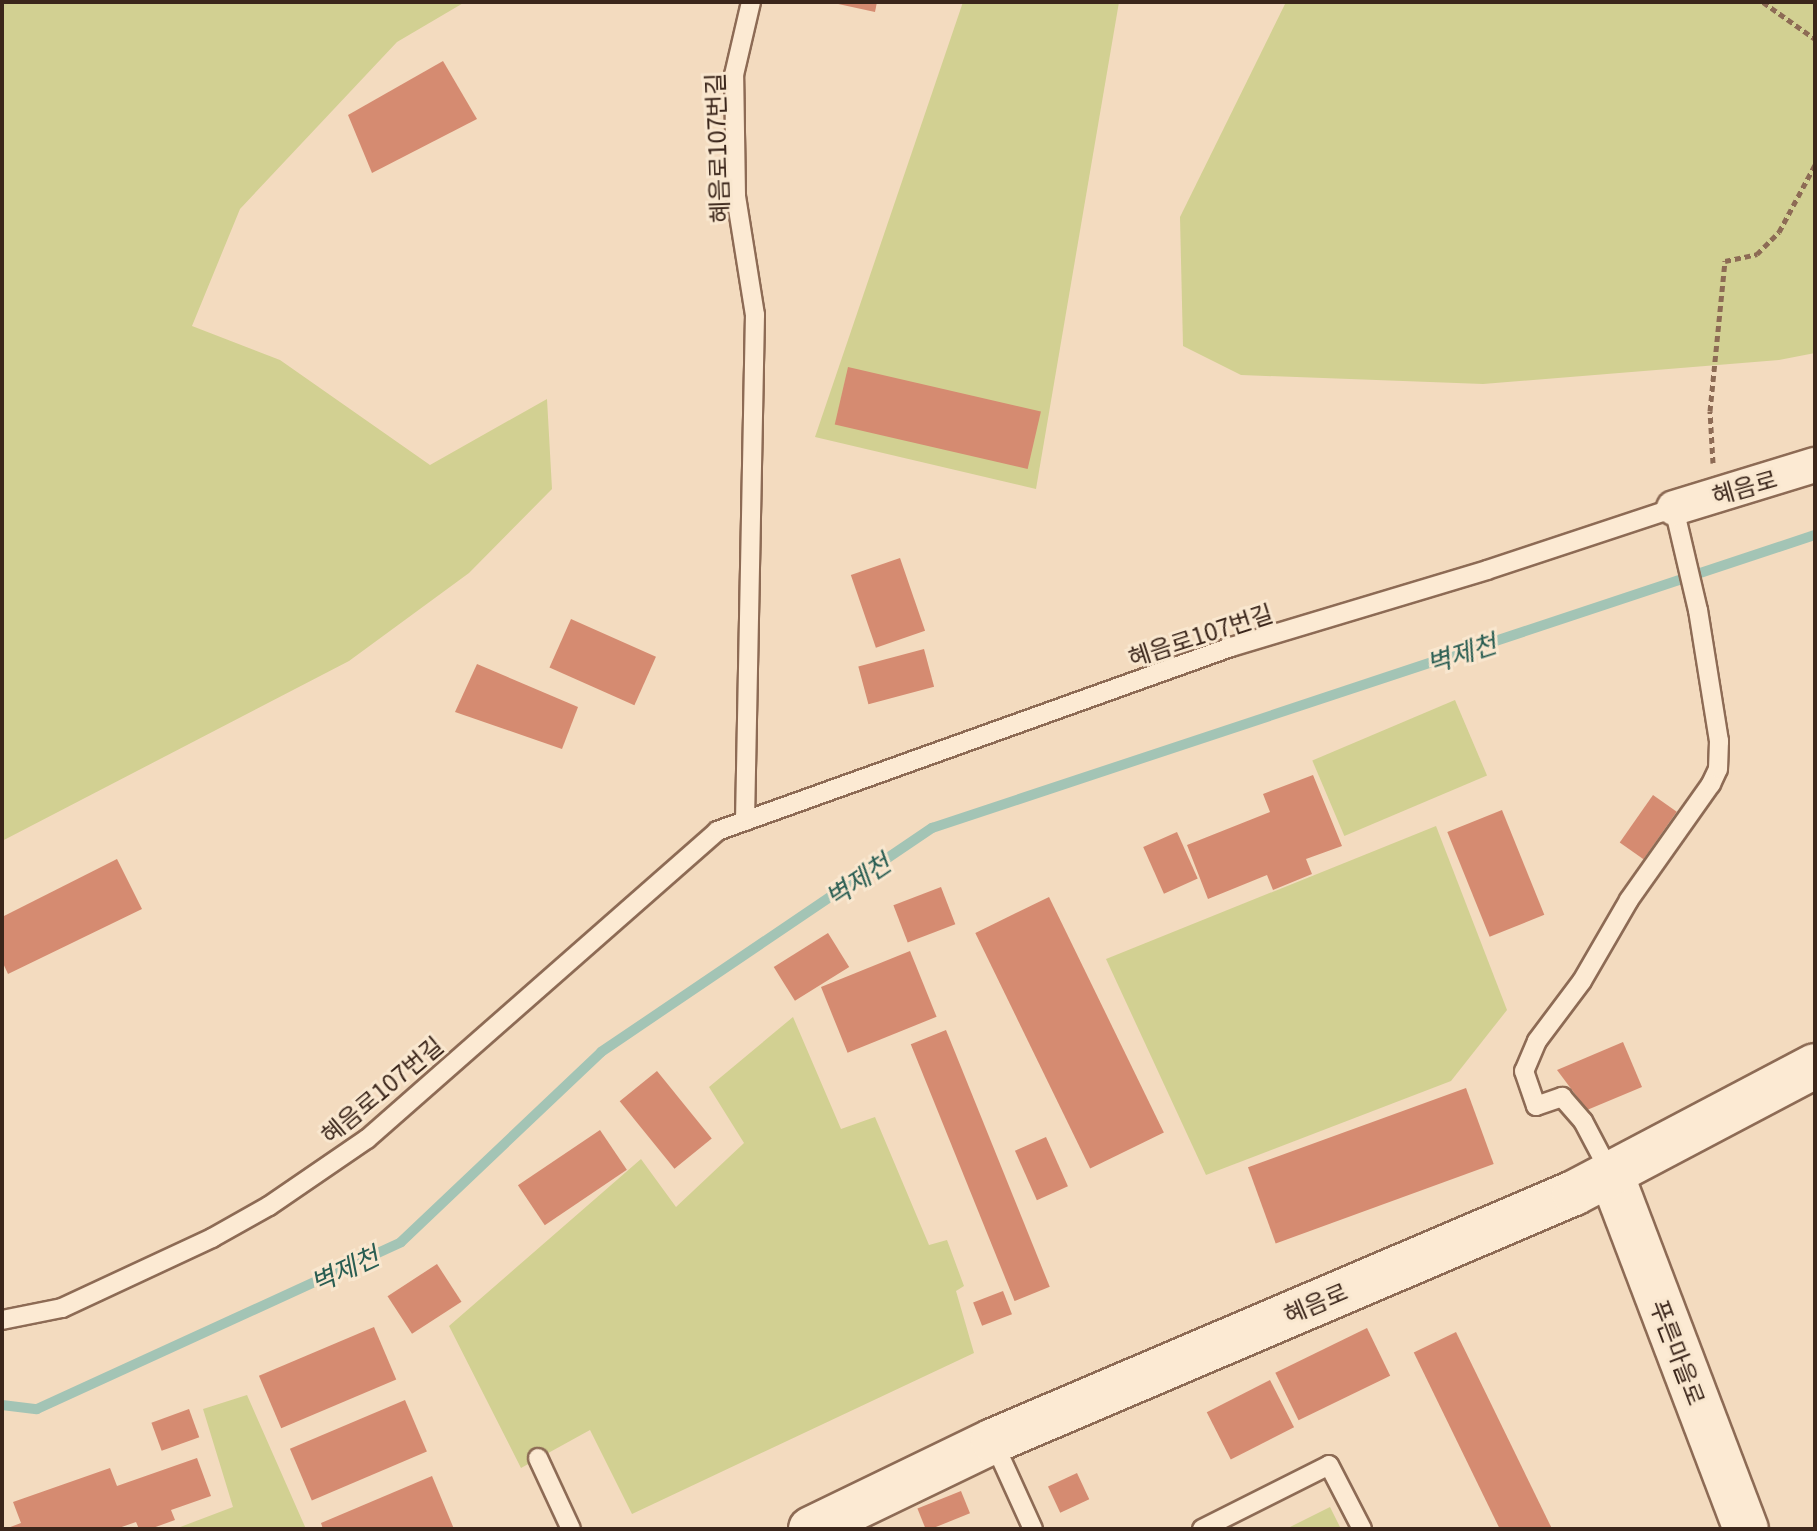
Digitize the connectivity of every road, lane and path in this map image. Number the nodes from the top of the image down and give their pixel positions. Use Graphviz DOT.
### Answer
graph roads {
  1 [pos="751,2"];
  2 [pos="1763,2"];
  3 [pos="1815,39"];
  4 [pos="1815,165"];
  5 [pos="1815,465"];
  6 [pos="1714,493"];
  7 [pos="1674,508"];
  8 [pos="745,821"];
  9 [pos="1815,1066"];
  10 [pos="1611,1174"];
  11 [pos="2,1320"];
  12 [pos="993,1441"];
  13 [pos="538,1458"];
  14 [pos="571,1529"];
  15 [pos="811,1529"];
  16 [pos="1033,1529"];
  17 [pos="1202,1529"];
  18 [pos="1362,1529"];
  19 [pos="1746,1529"];
  1 -- 8 [label="lane, 혜음로107번길"];
  2 -- 3 [label="path"];
  4 -- 6 [label="path"];
  5 -- 6 [label="street, 혜음로"];
  6 -- 7 [label="street, 혜음로"];
  7 -- 8 [label="lane, 혜음로107번길"];
  7 -- 10 [label="lane"];
  8 -- 11 [label="lane, 혜음로107번길"];
  9 -- 10 [label="main road, 혜음로"];
  10 -- 12 [label="main road, 혜음로"];
  10 -- 19 [label="main road, 푸른마을로"];
  12 -- 15 [label="main road, 혜음로"];
  12 -- 16 [label="lane"];
  13 -- 14 [label="lane"];
  17 -- 18 [label="lane"];
}
